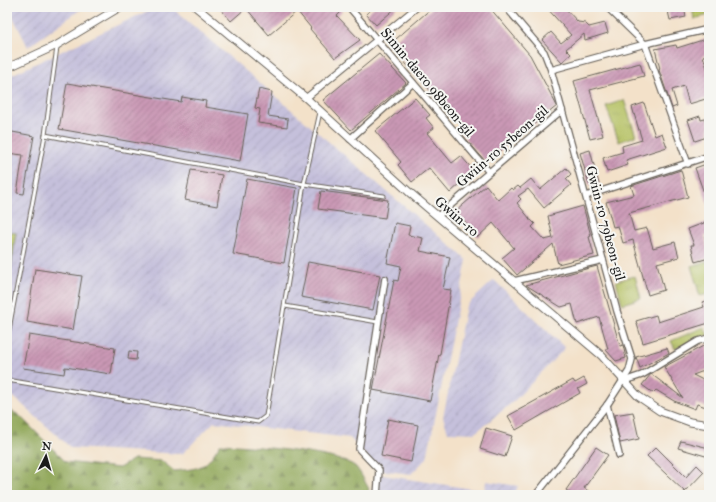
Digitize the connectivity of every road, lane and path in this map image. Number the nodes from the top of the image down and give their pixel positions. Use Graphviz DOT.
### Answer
graph roads {
  1 [pos="120,7"];
  2 [pos="196,7"];
  3 [pos="349,7"];
  4 [pos="417,7"];
  5 [pos="506,7"];
  6 [pos="607,7"];
  7 [pos="709,30"];
  8 [pos="378,41"];
  9 [pos="645,44"];
  10 [pos="57,45"];
  11 [pos="7,68"];
  12 [pos="551,70"];
  13 [pos="413,83"];
  14 [pos="306,98"];
  15 [pos="562,110"];
  16 [pos="320,112"];
  17 [pos="44,135"];
  18 [pos="350,139"];
  19 [pos="709,156"];
  20 [pos="688,164"];
  21 [pos="489,172"];
  22 [pos="304,184"];
  23 [pos="384,196"];
  24 [pos="586,196"];
  25 [pos="438,216"];
  26 [pos="604,260"];
  27 [pos="385,279"];
  28 [pos="514,281"];
  29 [pos="285,306"];
  30 [pos="378,322"];
  31 [pos="709,338"];
  32 [pos="7,340"];
  33 [pos="7,380"];
  34 [pos="624,381"];
  35 [pos="607,405"];
  36 [pos="709,425"];
  37 [pos="619,455"];
  38 [pos="377,495"];
  39 [pos="536,495"];
  1 -- 10 [label="street"];
  2 -- 14 [label="street, Gwiin-ro"];
  3 -- 8 [label="street, Simin-daero 98beon-gil"];
  4 -- 8 [label="street"];
  5 -- 12 [label="street, Gwiin-ro 79beon-gil"];
  6 -- 9 [label="street"];
  7 -- 9 [label="street"];
  8 -- 13 [label="street, Simin-daero 98beon-gil"];
  8 -- 14 [label="street"];
  9 -- 12 [label="street"];
  9 -- 20 [label="street"];
  10 -- 11 [label="street"];
  10 -- 17 [label="lane"];
  12 -- 15 [label="street, Gwiin-ro 79beon-gil"];
  13 -- 18 [label="street"];
  13 -- 21 [label="street, Simin-daero 98beon-gil"];
  14 -- 16 [label="street, Gwiin-ro"];
  15 -- 21 [label="street, Gwiin-ro 55beon-gil"];
  15 -- 24 [label="street, Gwiin-ro 79beon-gil"];
  16 -- 18 [label="street, Gwiin-ro"];
  16 -- 22 [label="lane"];
  17 -- 22 [label="lane"];
  17 -- 32 [label="lane"];
  18 -- 25 [label="street, Gwiin-ro"];
  19 -- 20 [label="street"];
  20 -- 24 [label="street"];
  21 -- 25 [label="street, Gwiin-ro 55beon-gil"];
  22 -- 23 [label="lane"];
  22 -- 29 [label="lane"];
  24 -- 26 [label="street, Gwiin-ro 79beon-gil"];
  25 -- 28 [label="street, Gwiin-ro"];
  26 -- 28 [label="street"];
  26 -- 34 [label="street, Gwiin-ro 79beon-gil"];
  27 -- 30 [label="street"];
  28 -- 34 [label="street, Gwiin-ro"];
  29 -- 30 [label="lane"];
  29 -- 33 [label="lane"];
  30 -- 38 [label="street"];
  31 -- 34 [label="street"];
  34 -- 35 [label="street, Gwiin-ro 79beon-gil"];
  34 -- 36 [label="street, Gwiin-ro"];
  35 -- 37 [label="street"];
  35 -- 39 [label="street, Gwiin-ro 79beon-gil"];
}
